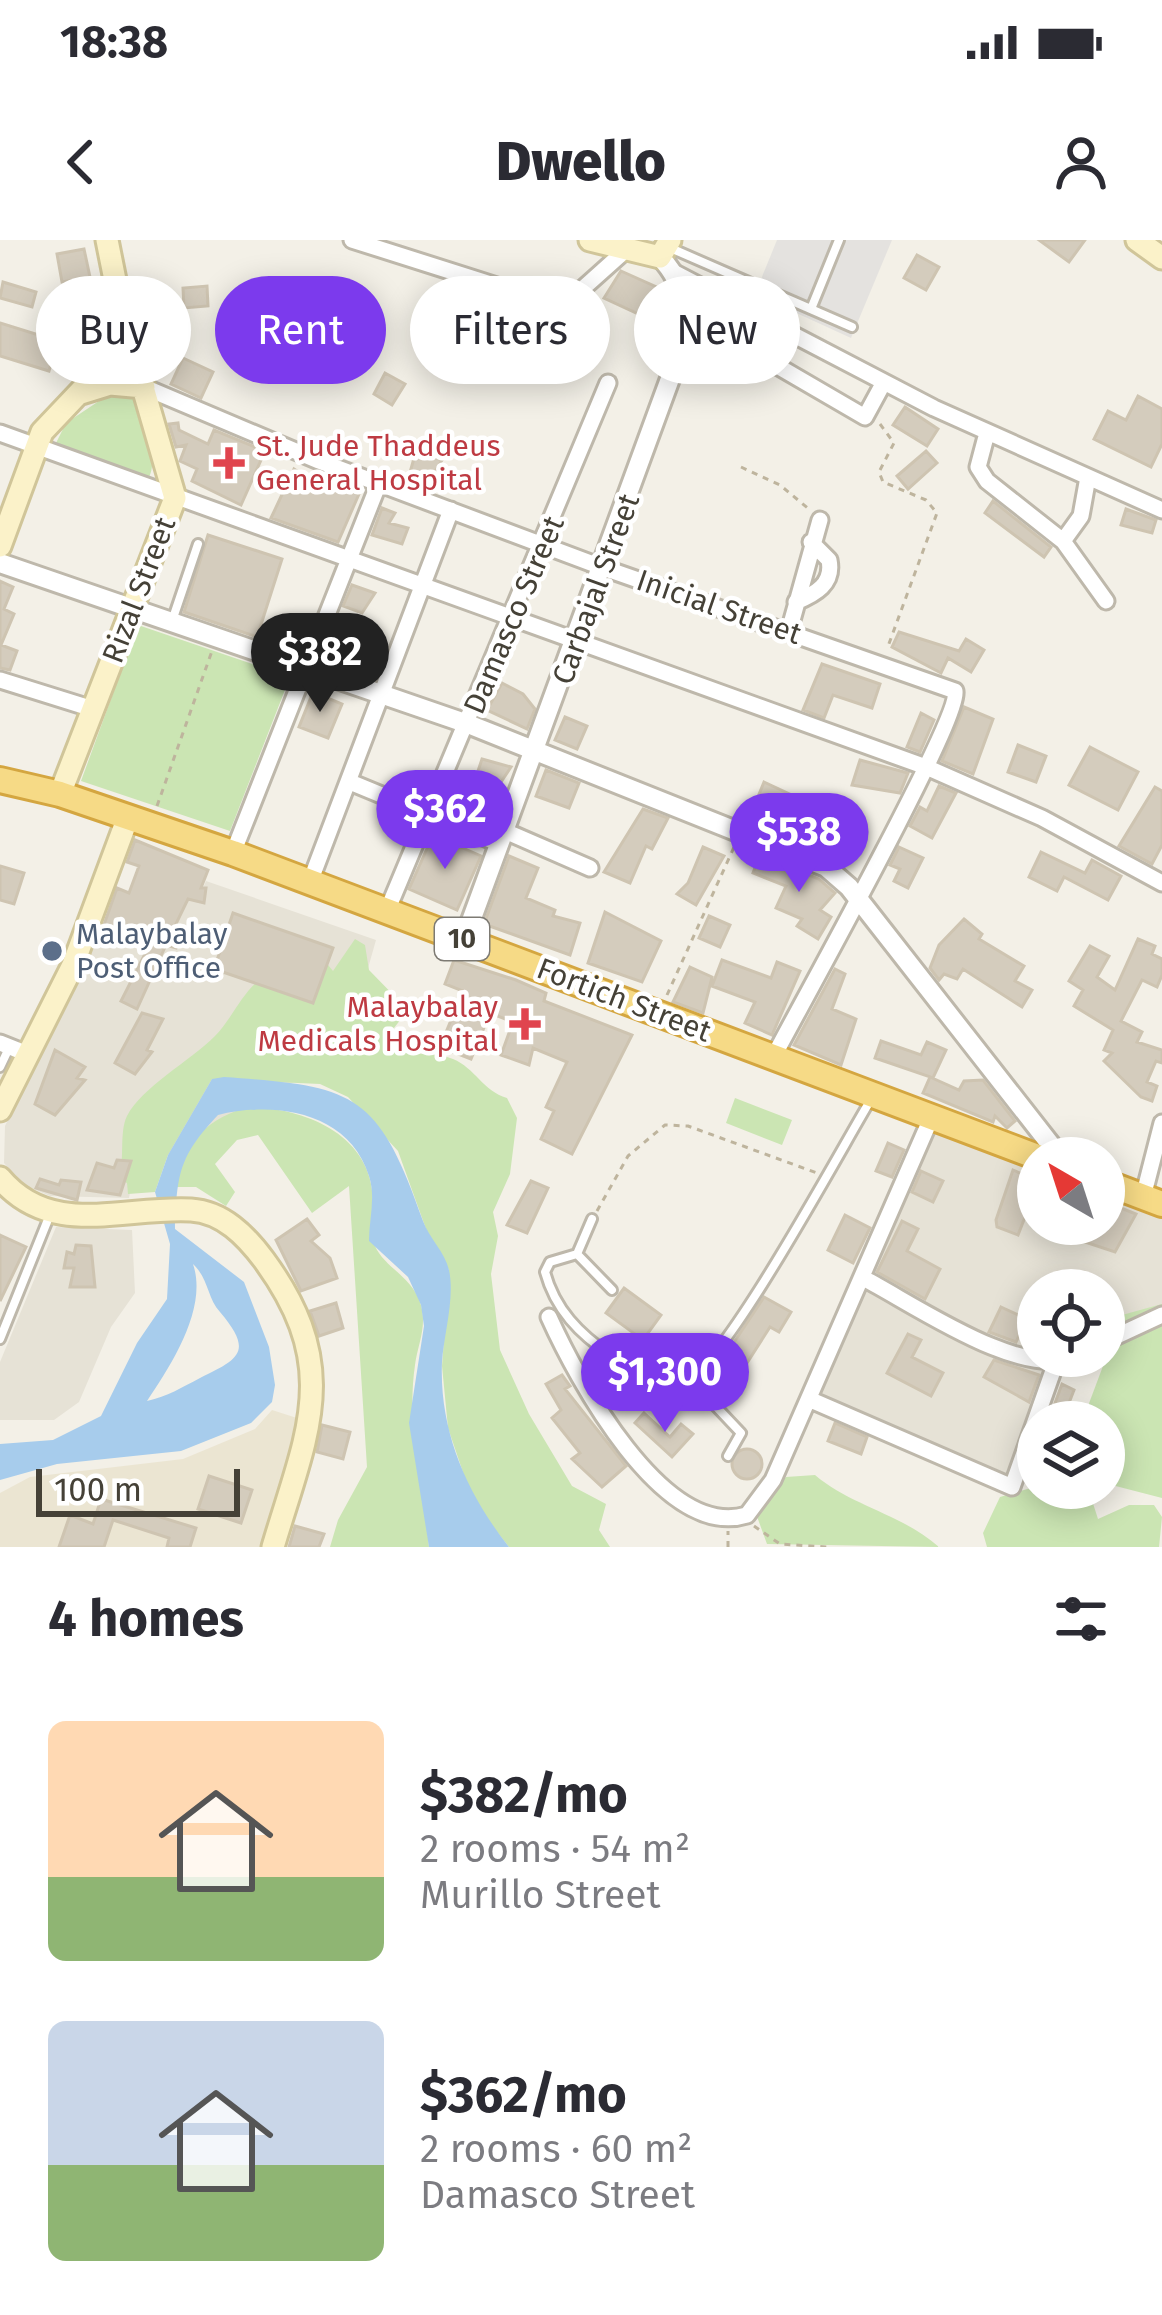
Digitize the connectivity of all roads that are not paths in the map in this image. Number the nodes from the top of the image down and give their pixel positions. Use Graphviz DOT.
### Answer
graph roads {
  1 [pos="352,240"];
  2 [pos="590,240"];
  3 [pos="839,240"];
  4 [pos="1137,240"];
  5 [pos="108,241"];
  6 [pos="627,249"];
  7 [pos="668,254"];
  8 [pos="1162,258"];
  9 [pos="115,276"];
  10 [pos="700,276"];
  11 [pos="811,309"];
  12 [pos="852,328"];
  13 [pos="800,338"];
  14 [pos="800,379"];
  15 [pos="884,382"];
  16 [pos="86,384"];
  17 [pos="143,384"];
  18 [pos="608,384"];
  19 [pos="144,387"];
  20 [pos="77,395"];
  21 [pos="0,433"];
  22 [pos="986,433"];
  23 [pos="35,445"];
  24 [pos="1088,477"];
  25 [pos="379,483"];
  26 [pos="175,498"];
  27 [pos="451,510"];
  28 [pos="1160,513"];
  29 [pos="820,520"];
  30 [pos="811,542"];
  31 [pos="1063,542"];
  32 [pos="198,544"];
  33 [pos="543,545"];
  34 [pos="0,546"];
  35 [pos="350,560"];
  36 [pos="0,563"];
  37 [pos="604,568"];
  38 [pos="423,585"];
  39 [pos="1106,601"];
  40 [pos="796,602"];
  41 [pos="133,607"];
  42 [pos="514,616"];
  43 [pos="173,620"];
  44 [pos="789,631"];
  45 [pos="577,639"];
  46 [pos="309,667"];
  47 [pos="0,680"];
  48 [pos="383,693"];
  49 [pos="93,709"];
  50 [pos="468,724"];
  51 [pos="536,750"];
  52 [pos="926,767"];
  53 [pos="0,780"];
  54 [pos="350,782"];
  55 [pos="60,794"];
  56 [pos="429,815"];
  57 [pos="139,821"];
  58 [pos="503,838"];
  59 [pos="233,853"];
  60 [pos="590,868"];
  61 [pos="310,882"];
  62 [pos="1162,883"];
  63 [pos="856,896"];
  64 [pos="387,911"];
  65 [pos="464,940"];
  66 [pos="14,1048"];
  67 [pos="773,1056"];
  68 [pos="0,1066"];
  69 [pos="874,1095"];
  70 [pos="0,1110"];
  71 [pos="932,1116"];
  72 [pos="1162,1123"];
  73 [pos="1045,1137"];
  74 [pos="1017,1149"];
  75 [pos="0,1178"];
  76 [pos="1153,1200"];
  77 [pos="51,1212"];
  78 [pos="592,1219"];
  79 [pos="577,1254"];
  80 [pos="865,1279"];
  81 [pos="612,1290"];
  82 [pos="1162,1315"];
  83 [pos="549,1317"];
  84 [pos="1125,1332"];
  85 [pos="0,1339"];
  86 [pos="1017,1356"];
  87 [pos="1051,1377"];
  88 [pos="689,1378"];
  89 [pos="811,1400"];
  90 [pos="728,1456"];
  91 [pos="273,1547"];
  1 -- 6 [label="street"];
  2 -- 6 [label="main road"];
  3 -- 11 [label="lane"];
  4 -- 8 [label="main road"];
  5 -- 9 [label="main road, Rizal Street"];
  6 -- 7 [label="main road"];
  7 -- 10 [label="street"];
  7 -- 11 [label="lane"];
  7 -- 37 [label="street, Carbajal Street"];
  11 -- 12 [label="lane"];
  13 -- 15 [label="street"];
  14 -- 15 [label="street"];
  15 -- 22 [label="street"];
  16 -- 20 [label="main road"];
  17 -- 19 [label="main road, Rizal Street"];
  18 -- 33 [label="street, Damasco Street"];
  19 -- 20 [label="main road"];
  19 -- 25 [label="street, Inicial Street"];
  19 -- 26 [label="main road, Rizal Street"];
  20 -- 23 [label="main road"];
  21 -- 23 [label="street"];
  22 -- 24 [label="street"];
  22 -- 31 [label="street"];
  23 -- 26 [label="street"];
  23 -- 34 [label="main road"];
  24 -- 28 [label="street"];
  24 -- 31 [label="street"];
  25 -- 27 [label="street, Inicial Street"];
  25 -- 35 [label="street"];
  26 -- 35 [label="street"];
  26 -- 41 [label="main road, Rizal Street"];
  27 -- 33 [label="street, Inicial Street"];
  27 -- 38 [label="street"];
  29 -- 30 [label="street"];
  30 -- 40 [label="street"];
  30 -- 40 [label="street"];
  31 -- 39 [label="street"];
  32 -- 43 [label="lane"];
  33 -- 37 [label="street, Inicial Street"];
  33 -- 42 [label="street, Damasco Street"];
  35 -- 38 [label="street"];
  35 -- 46 [label="street"];
  36 -- 41 [label="street"];
  37 -- 44 [label="street, Inicial Street"];
  37 -- 45 [label="street, Carbajal Street"];
  38 -- 42 [label="street"];
  38 -- 48 [label="street"];
  40 -- 44 [label="street"];
  41 -- 43 [label="street"];
  41 -- 49 [label="main road, Rizal Street"];
  42 -- 45 [label="street"];
  42 -- 50 [label="street, Damasco Street"];
  43 -- 46 [label="street"];
  44 -- 52 [label="street, Inicial Street"];
  45 -- 51 [label="street, Carbajal Street"];
  45 -- 52 [label="street"];
  46 -- 48 [label="street"];
  46 -- 59 [label="street"];
  47 -- 49 [label="street"];
  48 -- 50 [label="street"];
  48 -- 54 [label="street"];
  49 -- 55 [label="main road, Rizal Street"];
  50 -- 51 [label="street"];
  50 -- 56 [label="street, Damasco Street"];
  51 -- 58 [label="street, Carbajal Street"];
  51 -- 63 [label="street"];
  52 -- 62 [label="street"];
  52 -- 63 [label="street"];
  53 -- 55 [label="highway, Fortich Street / 10"];
  54 -- 56 [label="street"];
  54 -- 61 [label="street"];
  55 -- 57 [label="highway, Fortich Street / 10"];
  56 -- 58 [label="street"];
  56 -- 64 [label="street, Damasco Street"];
  57 -- 59 [label="highway, Fortich Street / 10"];
  57 -- 66 [label="main road"];
  58 -- 60 [label="street"];
  58 -- 65 [label="street, Carbajal Street"];
  59 -- 61 [label="highway, Fortich Street / 10"];
  61 -- 64 [label="highway, Fortich Street / 10"];
  63 -- 67 [label="street"];
  63 -- 73 [label="street"];
  64 -- 65 [label="highway, Fortich Street / 10"];
  65 -- 67 [label="highway, Fortich Street / 10"];
  66 -- 68 [label="lane"];
  66 -- 70 [label="main road"];
  67 -- 69 [label="highway, Fortich Street / 10"];
  69 -- 71 [label="highway, Fortich Street / 10"];
  69 -- 88 [label="lane"];
  71 -- 74 [label="highway, Fortich Street / 10"];
  71 -- 80 [label="street"];
  72 -- 76 [label="street"];
  75 -- 77 [label="main road"];
  77 -- 85 [label="lane"];
  77 -- 91 [label="main road"];
  78 -- 79 [label="lane"];
  79 -- 81 [label="lane"];
  79 -- 88 [label="lane"];
  80 -- 86 [label="street"];
  80 -- 89 [label="street"];
  82 -- 84 [label="street"];
  83 -- 89 [label="street"];
  87 -- 89 [label="street"];
  88 -- 90 [label="lane"];
}
